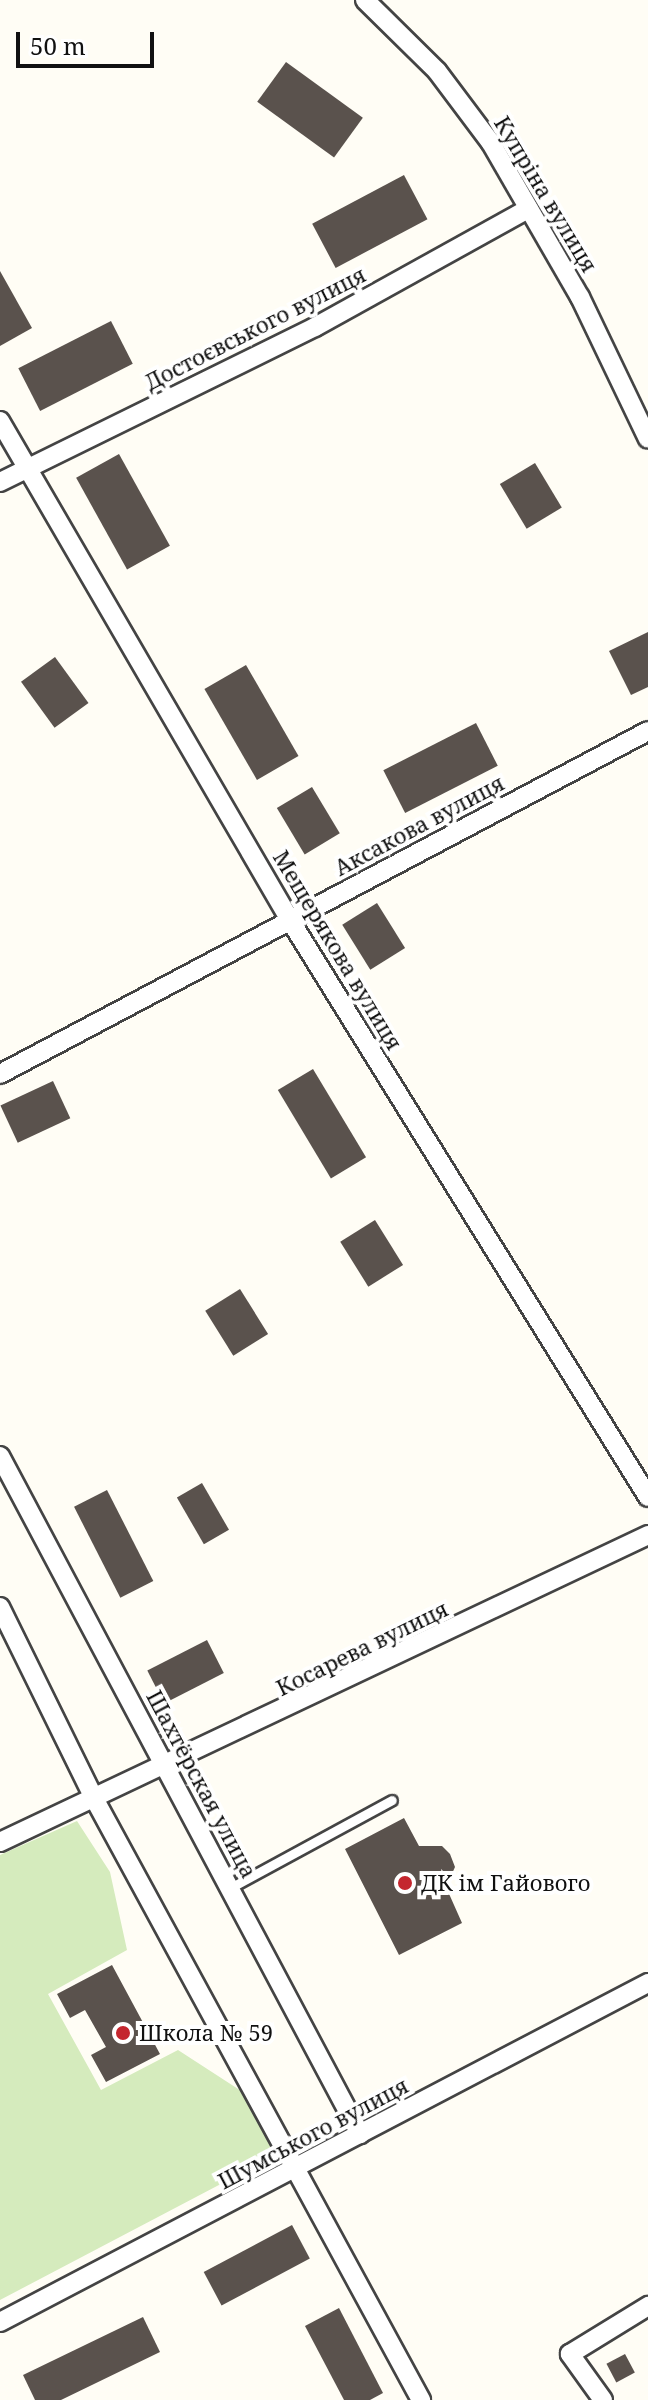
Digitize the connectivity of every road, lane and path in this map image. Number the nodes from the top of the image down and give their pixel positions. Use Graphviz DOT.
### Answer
graph roads {
  1 [pos="365,0"];
  2 [pos="528,209"];
  3 [pos="0,421"];
  4 [pos="648,439"];
  5 [pos="29,467"];
  6 [pos="0,482"];
  7 [pos="648,731"];
  8 [pos="290,920"];
  9 [pos="0,1074"];
  10 [pos="0,1456"];
  11 [pos="648,1497"];
  12 [pos="648,1535"];
  13 [pos="0,1607"];
  14 [pos="167,1767"];
  15 [pos="95,1800"];
  16 [pos="392,1800"];
  17 [pos="0,1842"];
  18 [pos="230,1888"];
  19 [pos="648,1983"];
  20 [pos="360,2134"];
  21 [pos="296,2172"];
  22 [pos="648,2306"];
  23 [pos="0,2322"];
  24 [pos="421,2400"];
  25 [pos="603,2400"];
  1 -- 2 [label="street, Купріна вулиця"];
  2 -- 4 [label="street, Купріна вулиця"];
  2 -- 5 [label="street, Достоєвського вулиця"];
  3 -- 5 [label="street, Мещерякова вулиця"];
  5 -- 6 [label="street, Достоєвського вулиця"];
  5 -- 8 [label="street, Мещерякова вулиця"];
  7 -- 8 [label="street, Аксакова вулиця"];
  8 -- 9 [label="street, Аксакова вулиця"];
  8 -- 11 [label="street, Мещерякова вулиця"];
  10 -- 14 [label="street, Шахтёрская улица"];
  12 -- 14 [label="street, Косарева вулиця"];
  13 -- 15 [label="street"];
  14 -- 15 [label="street, Косарева вулиця"];
  14 -- 18 [label="street, Шахтёрская улица"];
  15 -- 17 [label="street, Косарева вулиця"];
  15 -- 21 [label="street"];
  16 -- 18 [label="lane"];
  18 -- 20 [label="street, Шахтёрская улица"];
  19 -- 20 [label="street, Шумського вулиця"];
  20 -- 21 [label="street, Шумського вулиця"];
  21 -- 23 [label="street, Шумського вулиця"];
  21 -- 24 [label="street"];
  22 -- 25 [label="street"];
}
